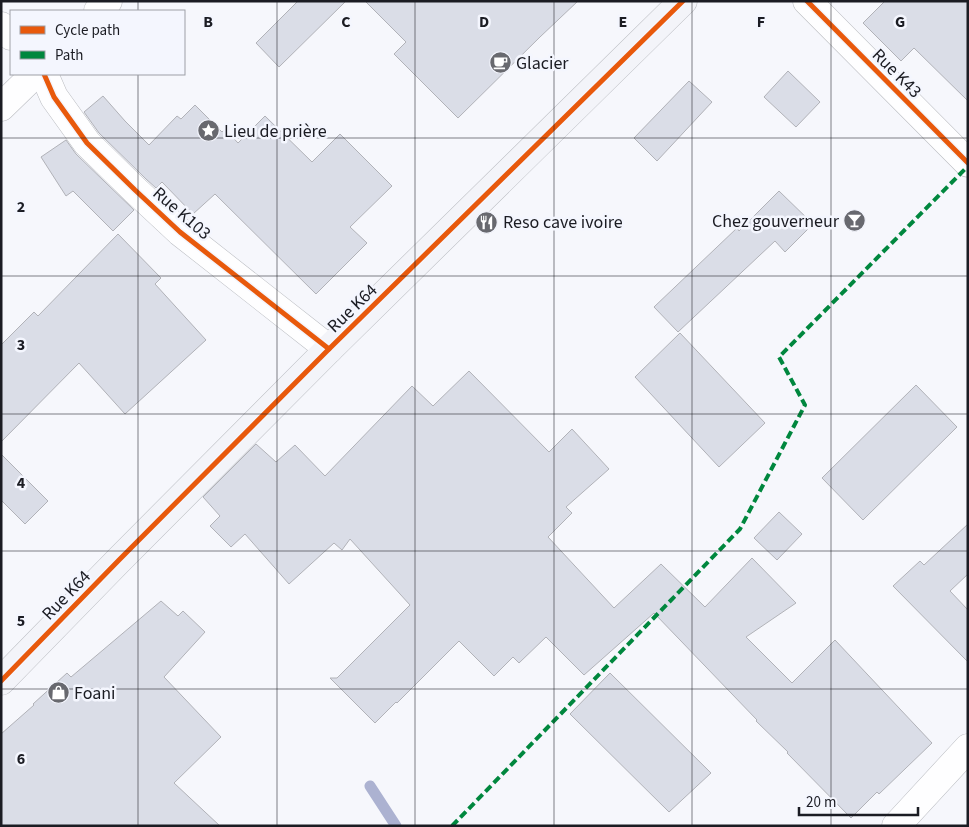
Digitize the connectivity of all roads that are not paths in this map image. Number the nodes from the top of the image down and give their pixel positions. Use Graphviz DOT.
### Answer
graph roads {
  1 [pos="108,1"];
  2 [pos="683,1"];
  3 [pos="807,1"];
  4 [pos="99,10"];
  5 [pos="1,26"];
  6 [pos="10,35"];
  7 [pos="34,75"];
  8 [pos="44,75"];
  9 [pos="1,107"];
  10 [pos="968,164"];
  11 [pos="329,349"];
  12 [pos="1,680"];
  13 [pos="968,748"];
  14 [pos="896,826"];
  1 -- 4 [label="street"];
  2 -- 11 [label="street, Rue K64"];
  3 -- 10 [label="street, Rue K43"];
  5 -- 6 [label="street"];
  7 -- 9 [label="street"];
  8 -- 11 [label="street, Rue K103"];
  11 -- 12 [label="street, Rue K64"];
  13 -- 14 [label="street"];
}
